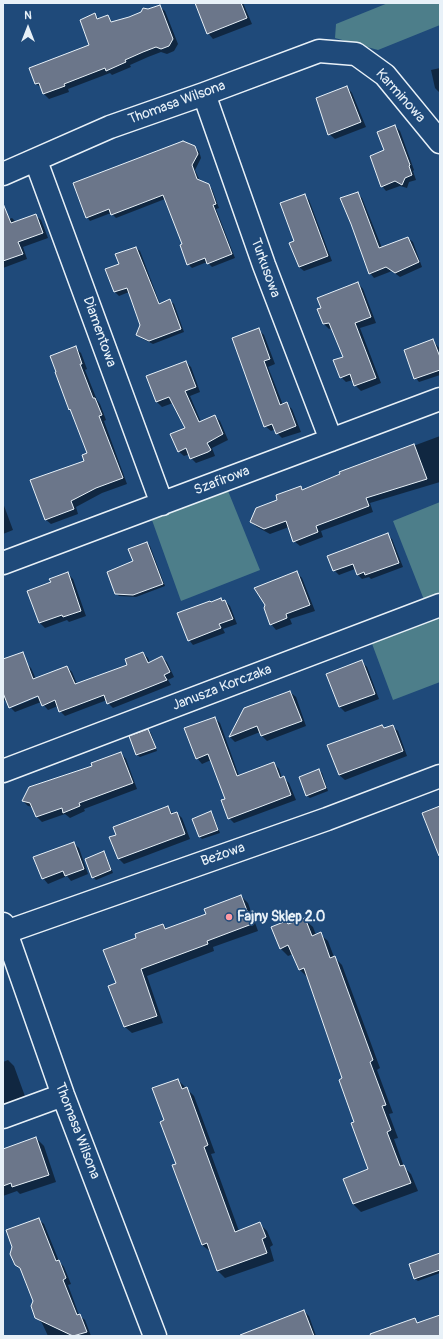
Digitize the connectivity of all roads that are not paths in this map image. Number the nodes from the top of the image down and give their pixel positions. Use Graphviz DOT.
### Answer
graph roads {
  1 [pos="356,54"];
  2 [pos="204,94"];
  3 [pos="440,142"];
  4 [pos="36,161"];
  5 [pos="3,174"];
  6 [pos="440,399"];
  7 [pos="331,440"];
  8 [pos="162,504"];
  9 [pos="3,563"];
  10 [pos="440,605"];
  11 [pos="3,771"];
  12 [pos="440,776"];
  13 [pos="4,928"];
  14 [pos="63,1095"];
  15 [pos="3,1117"];
  16 [pos="155,1336"];
  1 -- 2 [label="street, Thomasa Wilsona"];
  1 -- 3 [label="street, Karminowa"];
  2 -- 4 [label="street, Thomasa Wilsona"];
  2 -- 7 [label="street, Turkusowa"];
  4 -- 5 [label="street, Thomasa Wilsona"];
  4 -- 8 [label="street, Diamentowa"];
  6 -- 7 [label="street, Szafirowa"];
  7 -- 8 [label="street, Szafirowa"];
  8 -- 9 [label="street, Szafirowa"];
  10 -- 11 [label="street, Janusza Korczaka"];
  12 -- 13 [label="street, Beżowa"];
  13 -- 14 [label="street, Thomasa Wilsona"];
  14 -- 15 [label="street"];
  14 -- 16 [label="street, Thomasa Wilsona"];
}
